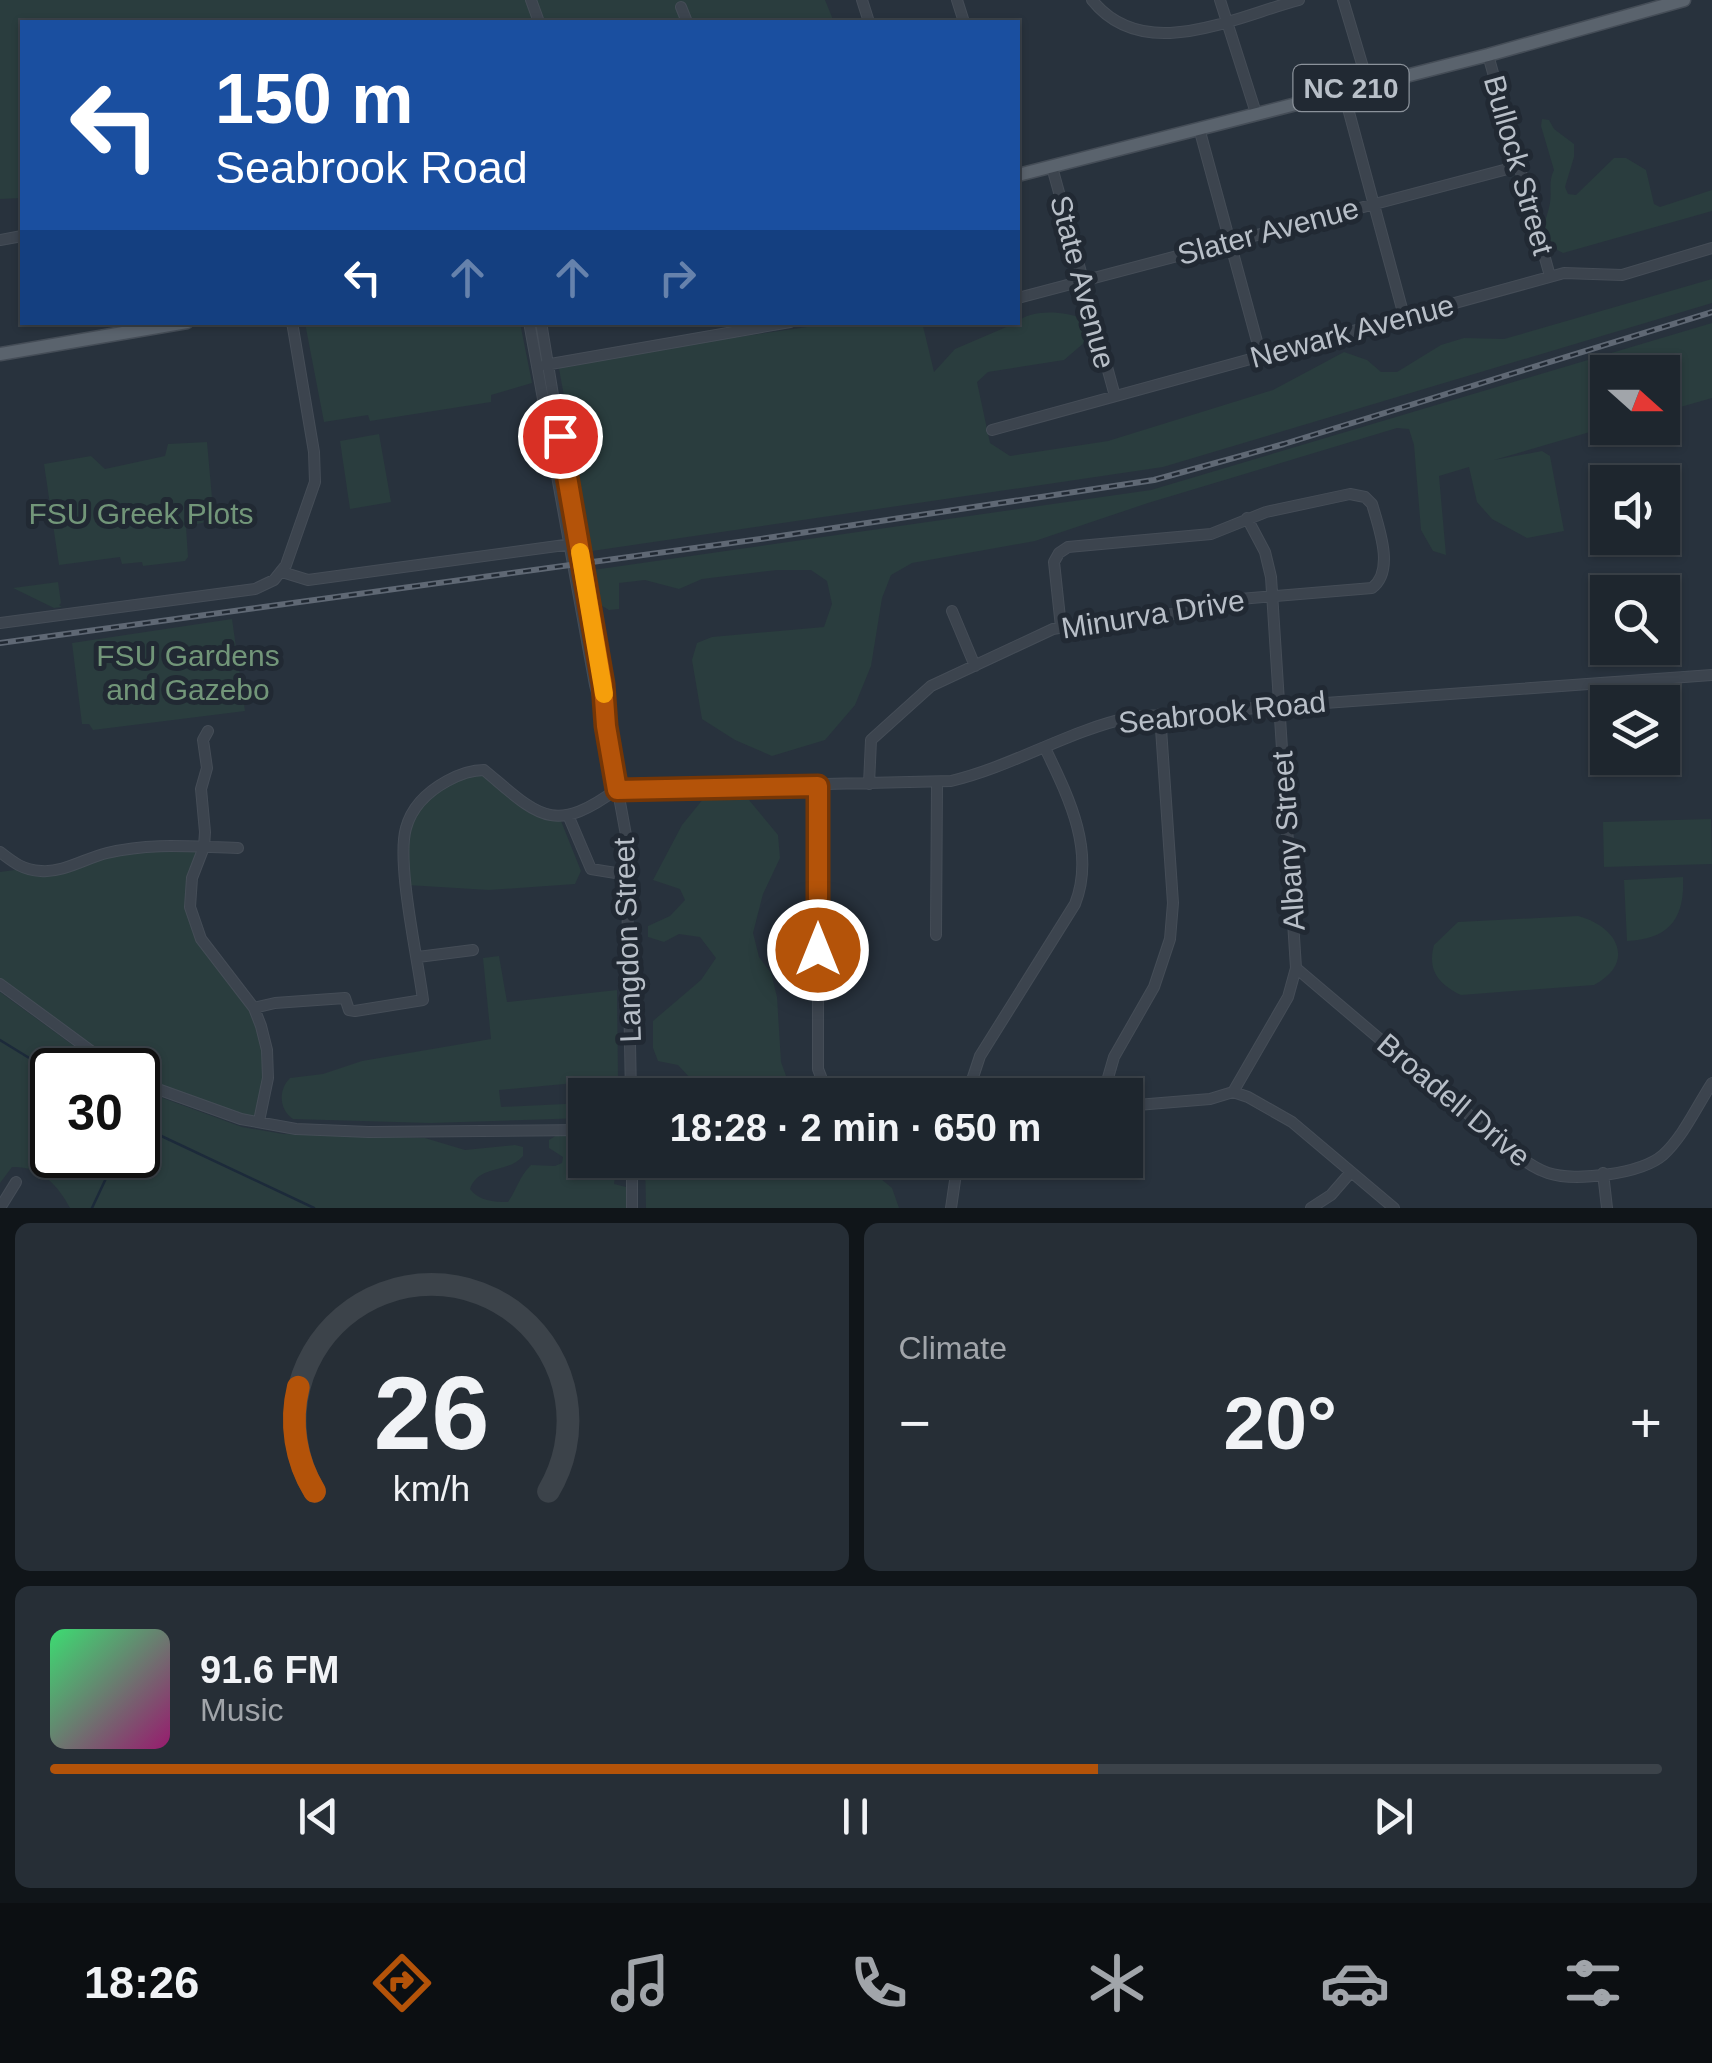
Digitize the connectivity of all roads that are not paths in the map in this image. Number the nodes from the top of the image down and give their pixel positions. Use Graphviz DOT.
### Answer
graph roads {
  1 [pos="1092,0"];
  2 [pos="1220,0"];
  3 [pos="1299,0"];
  4 [pos="1343,0"];
  5 [pos="1684,0"];
  6 [pos="681,7"];
  7 [pos="686,20"];
  8 [pos="1226,20"];
  9 [pos="1488,54"];
  10 [pos="1368,84"];
  11 [pos="1343,90"];
  12 [pos="1256,113"];
  13 [pos="1198,128"];
  14 [pos="1519,166"];
  15 [pos="1052,167"];
  16 [pos="1020,175"];
  17 [pos="1374,202"];
  18 [pos="1229,242"];
  19 [pos="1712,248"];
  20 [pos="1550,276"];
  21 [pos="1084,282"];
  22 [pos="1020,298"];
  23 [pos="1404,316"];
  24 [pos="292,325"];
  25 [pos="530,325"];
  26 [pos="540,325"];
  27 [pos="773,325"];
  28 [pos="144,326"];
  29 [pos="0,354"];
  30 [pos="1260,356"];
  31 [pos="542,365"];
  32 [pos="1115,396"];
  33 [pos="992,430"];
  34 [pos="1247,518"];
  35 [pos="573,543"];
  36 [pos="282,572"];
  37 [pos="1273,595"];
  38 [pos="952,611"];
  39 [pos="0,623"];
  40 [pos="1061,627"];
  41 [pos="975,666"];
  42 [pos="1712,675"];
  43 [pos="1278,706"];
  44 [pos="1160,714"];
  45 [pos="208,731"];
  46 [pos="1045,748"];
  47 [pos="937,782"];
  48 [pos="869,784"];
  49 [pos="818,786"];
  50 [pos="617,790"];
  51 [pos="568,815"];
  52 [pos="204,847"];
  53 [pos="238,848"];
  54 [pos="0,852"];
  55 [pos="628,874"];
  56 [pos="936,936"];
  57 [pos="473,950"];
  58 [pos="418,956"];
  59 [pos="1296,968"];
  60 [pos="0,984"];
  61 [pos="254,1008"];
  62 [pos="87,1048"];
  63 [pos="631,1078"];
  64 [pos="821,1078"];
  65 [pos="973,1078"];
  66 [pos="1109,1078"];
  67 [pos="1712,1083"];
  68 [pos="160,1090"];
  69 [pos="1233,1092"];
  70 [pos="1143,1104"];
  71 [pos="259,1122"];
  72 [pos="568,1130"];
  73 [pos="1352,1172"];
  74 [pos="1604,1173"];
  75 [pos="632,1178"];
  76 [pos="955,1178"];
  77 [pos="16,1182"];
  78 [pos="0,1208"];
  79 [pos="632,1208"];
  80 [pos="951,1208"];
  81 [pos="1312,1208"];
  82 [pos="1394,1208"];
  83 [pos="1607,1208"];
  1 -- 8 [label="street"];
  2 -- 8 [label="street"];
  3 -- 8 [label="street"];
  4 -- 10 [label="street"];
  5 -- 9 [label="main road, NC 210"];
  6 -- 7 [label="street"];
  8 -- 12 [label="street"];
  9 -- 10 [label="main road, NC 210"];
  9 -- 14 [label="street, Bullock Street"];
  10 -- 11 [label="main road, NC 210"];
  11 -- 12 [label="main road, NC 210"];
  11 -- 17 [label="street"];
  12 -- 13 [label="main road, NC 210"];
  13 -- 15 [label="main road, NC 210"];
  13 -- 18 [label="street"];
  14 -- 17 [label="street, Slater Avenue"];
  14 -- 20 [label="street, Bullock Street"];
  15 -- 16 [label="main road, NC 210"];
  15 -- 21 [label="street, State Avenue"];
  17 -- 18 [label="street, Slater Avenue"];
  17 -- 23 [label="street"];
  18 -- 21 [label="street, Slater Avenue"];
  18 -- 30 [label="street"];
  19 -- 20 [label="street, Newark Avenue"];
  20 -- 23 [label="street, Newark Avenue"];
  21 -- 22 [label="street, Slater Avenue"];
  21 -- 32 [label="street, State Avenue"];
  23 -- 30 [label="street, Newark Avenue"];
  24 -- 36 [label="street"];
  25 -- 31 [label="street, Langdon Street"];
  26 -- 31 [label="street, Langdon Street"];
  27 -- 31 [label="street"];
  28 -- 29 [label="main road"];
  30 -- 32 [label="street, Newark Avenue"];
  31 -- 35 [label="street, Langdon Street"];
  32 -- 33 [label="street, Newark Avenue"];
  34 -- 37 [label="street, Albany Street"];
  34 -- 37 [label="street, Minurva Drive"];
  34 -- 40 [label="street"];
  35 -- 36 [label="street"];
  35 -- 50 [label="street, Langdon Street"];
  36 -- 39 [label="street"];
  37 -- 40 [label="street, Minurva Drive"];
  37 -- 43 [label="street, Albany Street"];
  38 -- 41 [label="street"];
  40 -- 41 [label="street, Minurva Drive"];
  41 -- 48 [label="street, Minurva Drive"];
  42 -- 43 [label="street, Seabrook Road"];
  43 -- 44 [label="street, Seabrook Road"];
  43 -- 59 [label="street, Albany Street"];
  44 -- 46 [label="street, Seabrook Road"];
  44 -- 66 [label="street"];
  45 -- 52 [label="street"];
  46 -- 47 [label="street, Seabrook Road"];
  46 -- 65 [label="street"];
  47 -- 48 [label="street, Seabrook Road"];
  47 -- 56 [label="street"];
  48 -- 49 [label="street, Seabrook Road"];
  49 -- 50 [label="street, Seabrook Road"];
  49 -- 64 [label="street"];
  50 -- 51 [label="street, Seabrook Road"];
  50 -- 55 [label="street, Langdon Street"];
  51 -- 55 [label="street"];
  51 -- 58 [label="street"];
  52 -- 53 [label="street"];
  52 -- 54 [label="street"];
  52 -- 61 [label="street"];
  55 -- 63 [label="street, Langdon Street"];
  57 -- 58 [label="street"];
  58 -- 61 [label="street"];
  59 -- 69 [label="street, Albany Street"];
  59 -- 74 [label="street, Broadell Drive"];
  60 -- 62 [label="street"];
  61 -- 71 [label="street"];
  67 -- 74 [label="street, Broadell Drive"];
  68 -- 71 [label="street"];
  69 -- 70 [label="street"];
  69 -- 73 [label="street"];
  71 -- 72 [label="street"];
  73 -- 81 [label="street"];
  73 -- 82 [label="street"];
  74 -- 83 [label="street"];
  75 -- 79 [label="street"];
  76 -- 80 [label="street"];
  77 -- 78 [label="street"];
}
